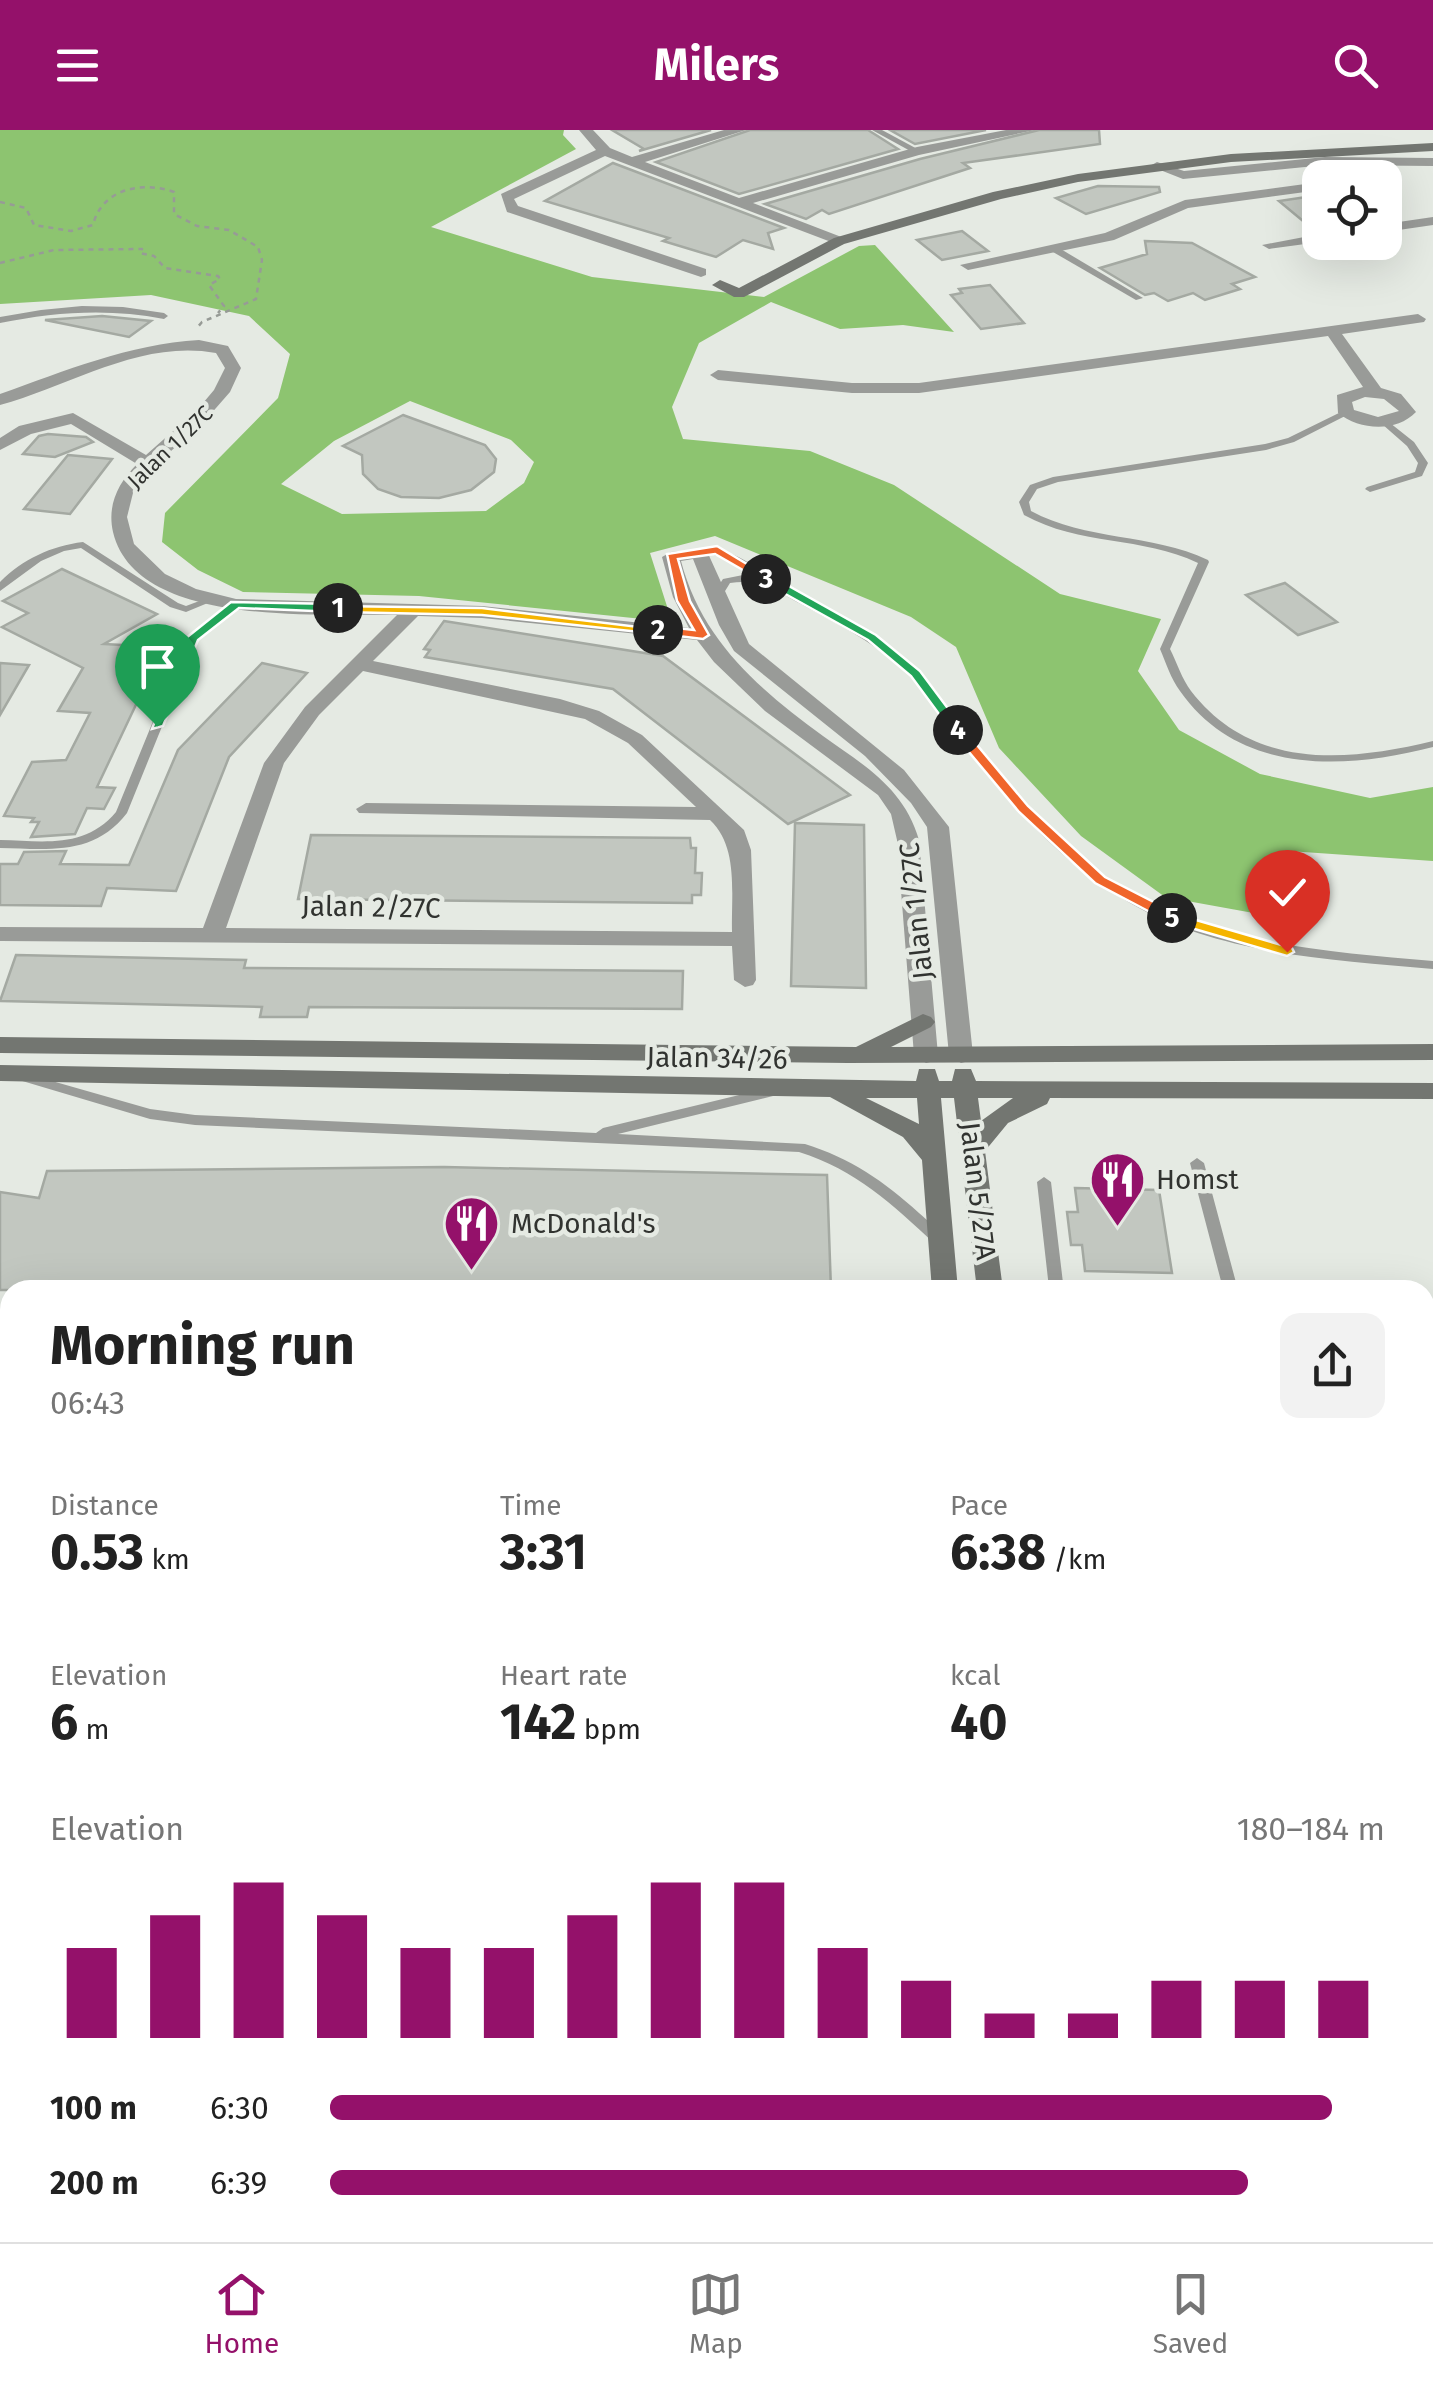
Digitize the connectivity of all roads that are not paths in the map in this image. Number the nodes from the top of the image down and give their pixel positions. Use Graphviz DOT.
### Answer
graph roads {
  1 [pos="586,130"];
  2 [pos="739,130"];
  3 [pos="876,130"];
  4 [pos="1028,130"];
  5 [pos="1433,138"];
  6 [pos="1433,148"];
  7 [pos="606,151"];
  8 [pos="917,151"];
  9 [pos="1402,160"];
  10 [pos="632,161"];
  11 [pos="1433,162"];
  12 [pos="1302,163"];
  13 [pos="1157,166"];
  14 [pos="1302,188"];
  15 [pos="740,202"];
  16 [pos="1433,221"];
  17 [pos="1402,226"];
  18 [pos="822,234"];
  19 [pos="1302,240"];
  20 [pos="839,241"];
  21 [pos="1269,245"];
  22 [pos="1056,250"];
  23 [pos="968,265"];
  24 [pos="701,272"];
  25 [pos="1139,298"];
  26 [pos="164,316"];
  27 [pos="1418,319"];
  28 [pos="0,320"];
  29 [pos="1333,332"];
  30 [pos="718,375"];
  31 [pos="1375,392"];
  32 [pos="0,400"];
  33 [pos="1346,413"];
  34 [pos="1385,422"];
  35 [pos="0,446"];
  36 [pos="148,463"];
  37 [pos="1370,489"];
  38 [pos="700,554"];
  39 [pos="775,585"];
  40 [pos="0,588"];
  41 [pos="718,594"];
  42 [pos="210,600"];
  43 [pos="236,604"];
  44 [pos="413,610"];
  45 [pos="703,635"];
  46 [pos="357,664"];
  47 [pos="1433,744"];
  48 [pos="366,809"];
  49 [pos="716,814"];
  50 [pos="0,844"];
  51 [pos="0,934"];
  52 [pos="212,935"];
  53 [pos="742,939"];
  54 [pos="1433,965"];
  55 [pos="745,980"];
  56 [pos="923,1022"];
  57 [pos="0,1045"];
  58 [pos="1433,1052"];
  59 [pos="848,1055"];
  60 [pos="926,1055"];
  61 [pos="960,1055"];
  62 [pos="5,1073"];
  63 [pos="782,1089"];
  64 [pos="827,1089"];
  65 [pos="928,1091"];
  66 [pos="965,1091"];
  67 [pos="1433,1091"];
  68 [pos="1057,1092"];
  69 [pos="584,1137"];
  70 [pos="973,1149"];
  71 [pos="934,1158"];
  72 [pos="1197,1162"];
  73 [pos="1044,1182"];
  74 [pos="941,1241"];
  75 [pos="944,1280"];
  76 [pos="989,1280"];
  77 [pos="1054,1280"];
  78 [pos="1228,1280"];
  1 -- 7 [label="street"];
  2 -- 10 [label="street"];
  3 -- 8 [label="lane"];
  4 -- 8 [label="street"];
  5 -- 18 [label="street"];
  6 -- 13 [label="street"];
  7 -- 10 [label="street"];
  7 -- 24 [label="street"];
  8 -- 15 [label="street"];
  9 -- 11 [label="street"];
  10 -- 15 [label="street"];
  12 -- 13 [label="street"];
  13 -- 20 [label="street"];
  14 -- 22 [label="street"];
  15 -- 18 [label="street"];
  16 -- 17 [label="street"];
  18 -- 20 [label="street"];
  18 -- 20 [label="street"];
  19 -- 21 [label="street"];
  22 -- 23 [label="street"];
  22 -- 25 [label="lane"];
  26 -- 28 [label="lane"];
  27 -- 29 [label="street"];
  29 -- 30 [label="street"];
  29 -- 31 [label="street"];
  31 -- 33 [label="street"];
  31 -- 34 [label="street"];
  32 -- 36 [label="street, Jalan 1/27C"];
  33 -- 34 [label="street"];
  33 -- 47 [label="lane"];
  34 -- 37 [label="lane"];
  35 -- 36 [label="street"];
  36 -- 42 [label="street, Jalan 1/27C"];
  38 -- 39 [label="lane"];
  38 -- 41 [label="street, Jalan 1/27C"];
  38 -- 45 [label="street, Jalan 1/27C"];
  39 -- 41 [label="lane"];
  39 -- 54 [label="lane"];
  40 -- 42 [label="lane"];
  41 -- 61 [label="street, Jalan 1/27C"];
  42 -- 43 [label="street, Jalan 1/27C"];
  43 -- 44 [label="street, Jalan 1/27C"];
  43 -- 50 [label="lane"];
  44 -- 45 [label="street, Jalan 1/27C"];
  44 -- 46 [label="street"];
  45 -- 56 [label="street, Jalan 1/27C"];
  46 -- 49 [label="street"];
  46 -- 52 [label="street"];
  48 -- 49 [label="street"];
  49 -- 53 [label="street"];
  51 -- 52 [label="street, Jalan 2/27C"];
  52 -- 53 [label="street, Jalan 2/27C"];
  53 -- 55 [label="street"];
  56 -- 59 [label="street"];
  56 -- 60 [label="street, Jalan 1/27C"];
  57 -- 59 [label="street, Jalan 34/26"];
  58 -- 61 [label="street, Jalan 34/26"];
  59 -- 60 [label="street, Jalan 34/26"];
  60 -- 61 [label="street, Jalan 34/26"];
  60 -- 65 [label="street, Jalan 5/27A"];
  61 -- 66 [label="street, Jalan 5/27A"];
  62 -- 63 [label="street, Jalan 34/26"];
  62 -- 69 [label="lane"];
  63 -- 64 [label="street, Jalan 34/26"];
  63 -- 69 [label="lane"];
  64 -- 65 [label="street, Jalan 34/26"];
  64 -- 71 [label="street"];
  65 -- 66 [label="street, Jalan 34/26"];
  65 -- 71 [label="street, Jalan 5/27A"];
  66 -- 68 [label="street, Jalan 34/26"];
  66 -- 70 [label="street, Jalan 5/27A"];
  67 -- 68 [label="street, Jalan 34/26"];
  68 -- 70 [label="street"];
  69 -- 74 [label="lane"];
  70 -- 76 [label="street, Jalan 5/27A"];
  71 -- 74 [label="street, Jalan 5/27A"];
  72 -- 78 [label="lane"];
  73 -- 77 [label="lane"];
  74 -- 75 [label="street, Jalan 5/27A"];
}
